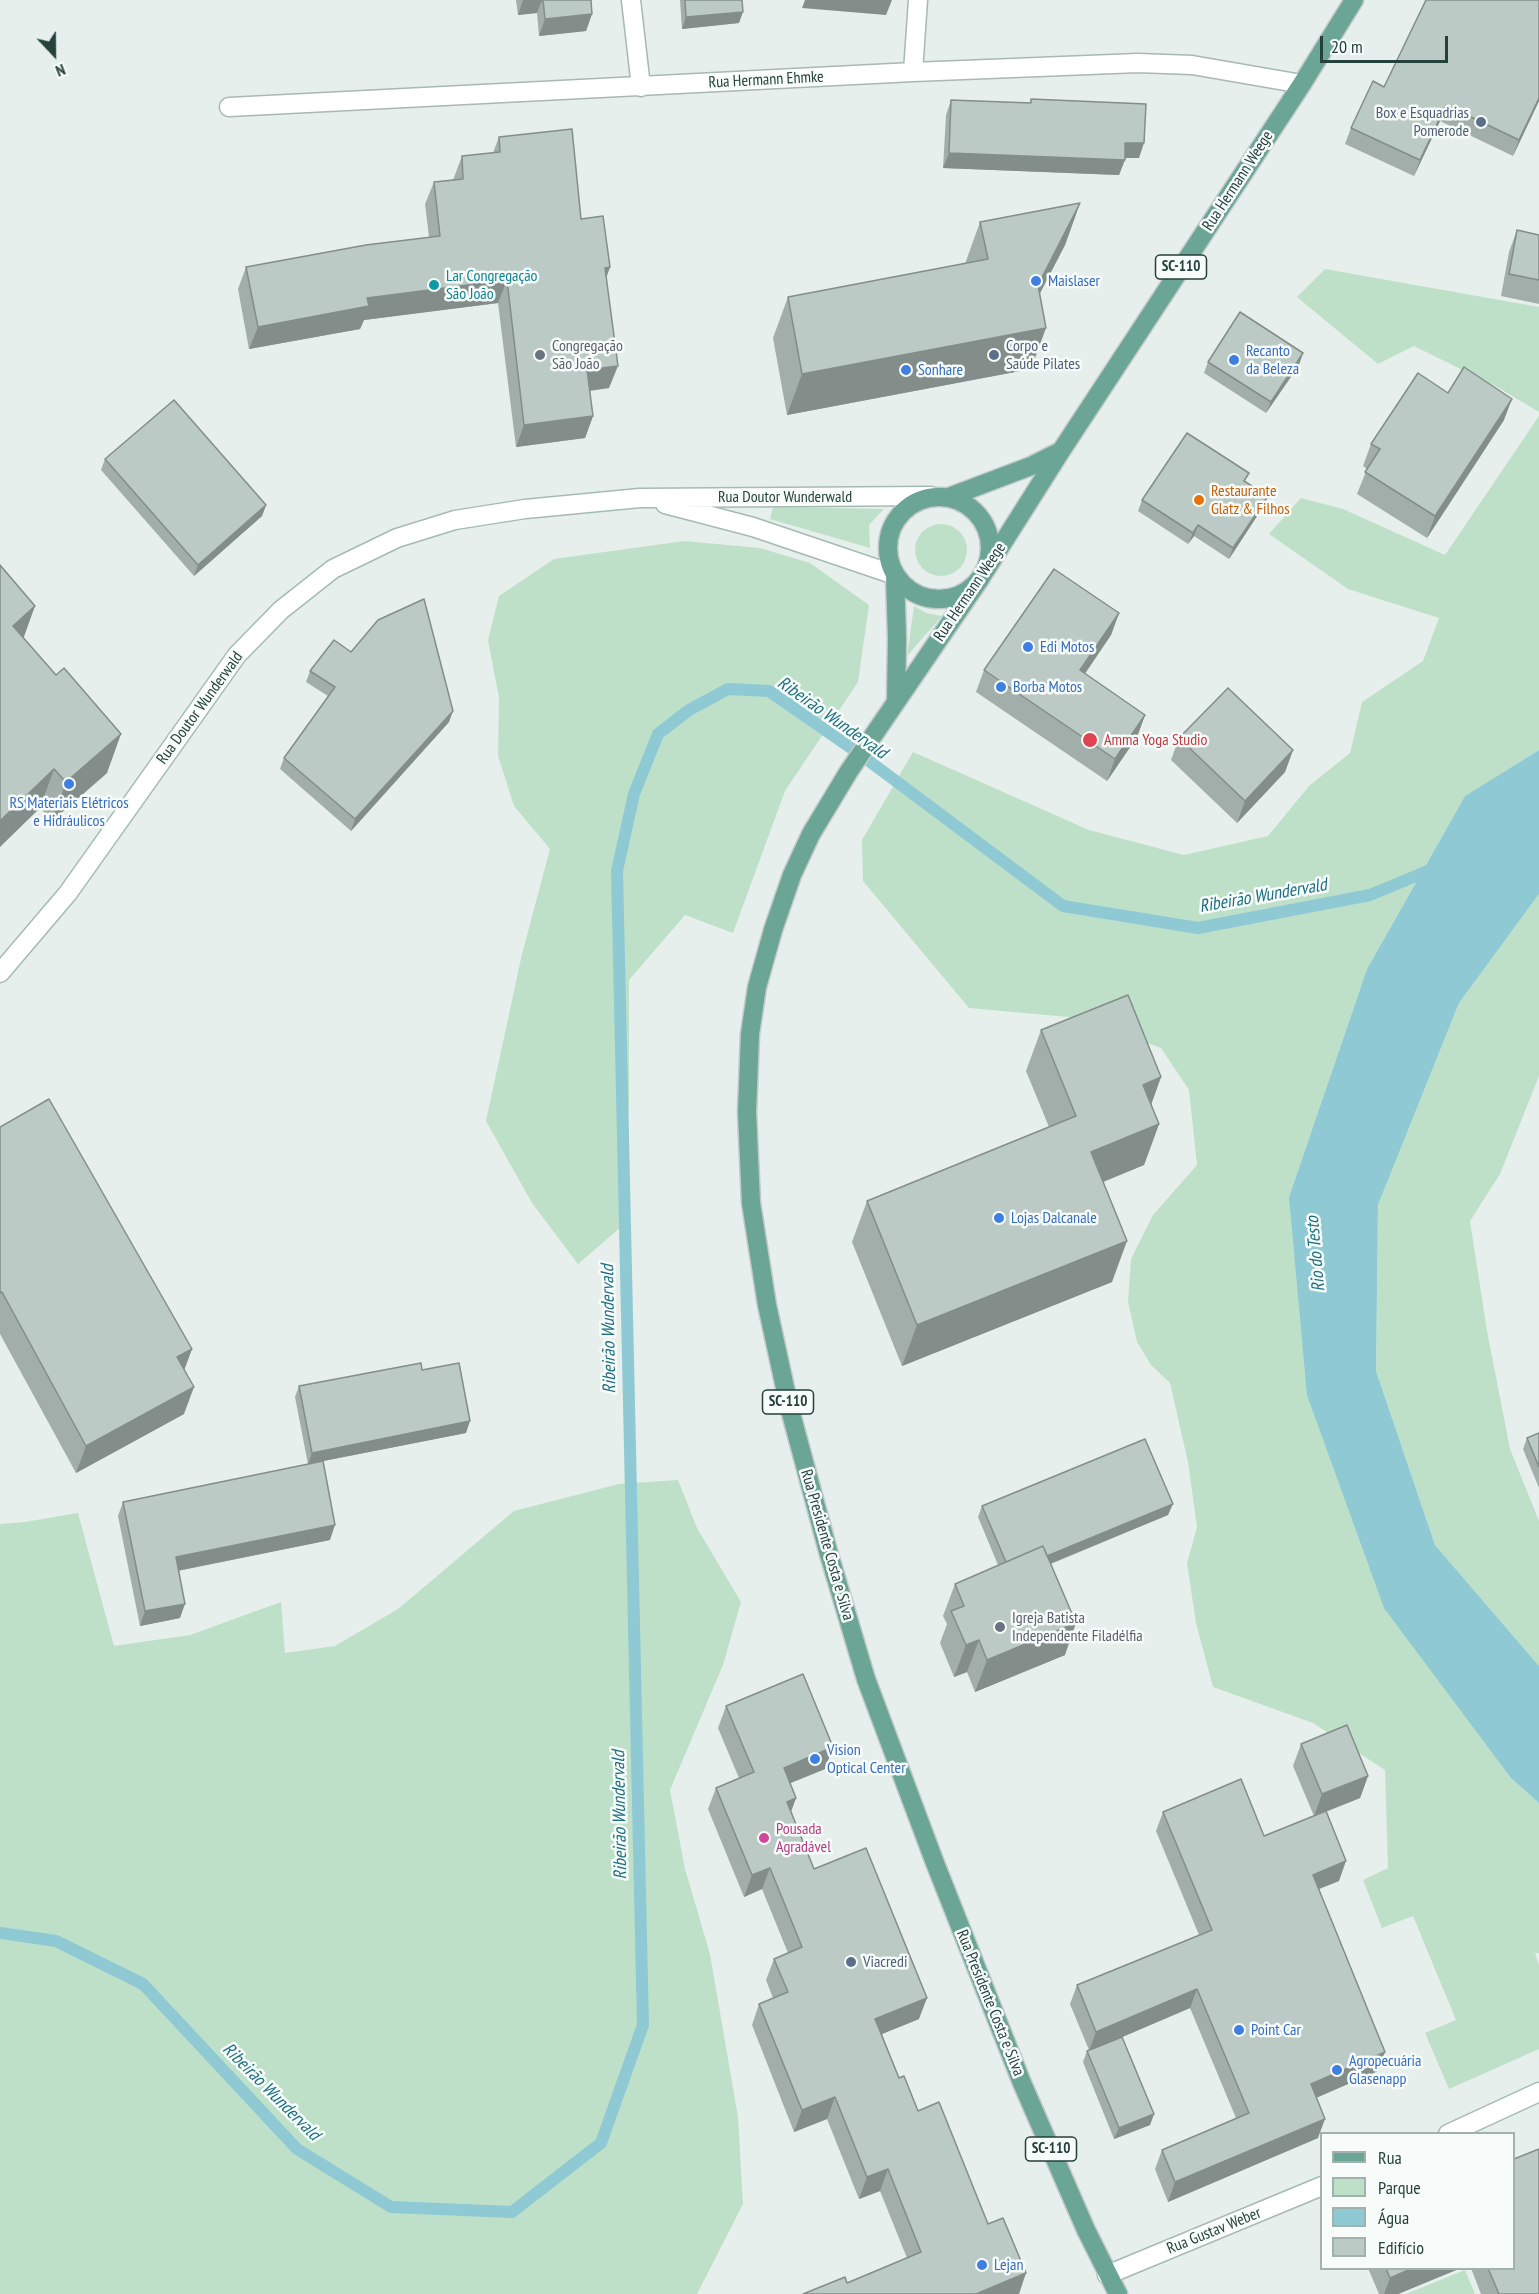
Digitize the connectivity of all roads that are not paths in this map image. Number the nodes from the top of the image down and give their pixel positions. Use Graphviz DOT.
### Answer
graph roads {
  1 [pos="631,0"];
  2 [pos="918,0"];
  3 [pos="1354,0"];
  4 [pos="913,72"];
  5 [pos="1302,84"];
  6 [pos="640,87"];
  7 [pos="229,107"];
  8 [pos="1061,451"];
  9 [pos="940,497"];
  10 [pos="640,498"];
  11 [pos="895,575"];
  12 [pos="980,579"];
  13 [pos="896,701"];
  14 [pos="849,771"];
  15 [pos="0,973"];
  16 [pos="1539,2092"];
  17 [pos="1450,2132"];
  18 [pos="1320,2187"];
  19 [pos="1107,2275"];
  20 [pos="1118,2294"];
  1 -- 6 [label="street"];
  2 -- 4 [label="street"];
  3 -- 5 [label="main road, Rua Hermann Weege / SC-110"];
  4 -- 5 [label="street, Rua Hermann Ehmke"];
  4 -- 6 [label="street, Rua Hermann Ehmke"];
  5 -- 8 [label="main road, Rua Hermann Weege / SC-110"];
  6 -- 7 [label="street, Rua Hermann Ehmke"];
  8 -- 9 [label="main road"];
  8 -- 12 [label="main road, Rua Hermann Weege / SC-110"];
  9 -- 10 [label="street, Rua Doutor Wunderwald"];
  9 -- 11 [label="main road"];
  9 -- 12 [label="main road"];
  10 -- 11 [label="street, Rua Doutor Wunderwald"];
  10 -- 15 [label="street, Rua Doutor Wunderwald"];
  11 -- 12 [label="main road"];
  11 -- 13 [label="main road"];
  12 -- 13 [label="main road, Rua Hermann Weege / SC-110"];
  13 -- 14 [label="main road, Rua Hermann Weege / SC-110"];
  14 -- 19 [label="main road, Rua Presidente Costa e Silva / SC-110"];
  16 -- 17 [label="street"];
  18 -- 19 [label="street, Rua Gustav Weber"];
  19 -- 20 [label="main road, Rua Presidente Costa e Silva / SC-110"];
}
